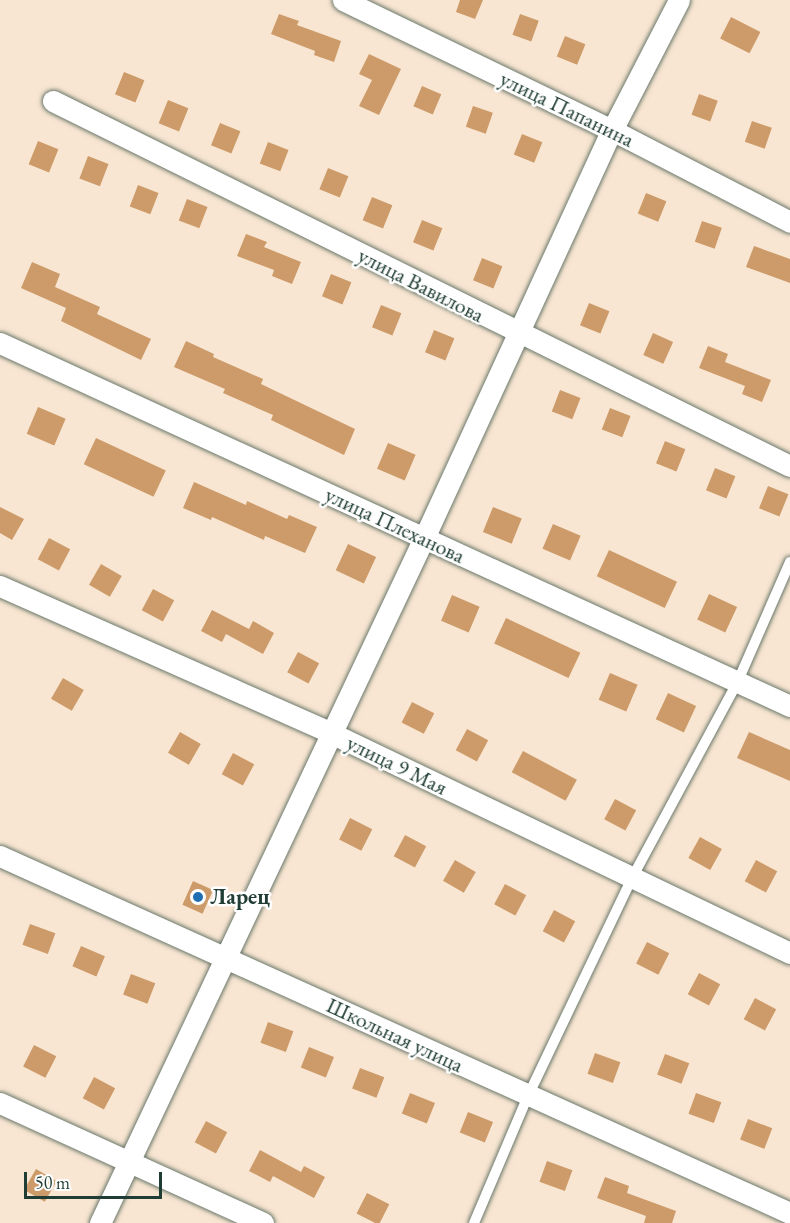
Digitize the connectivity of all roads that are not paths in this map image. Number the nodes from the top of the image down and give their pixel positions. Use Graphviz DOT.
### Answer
graph roads {
  1 [pos="343,0"];
  2 [pos="679,0"];
  3 [pos="53,101"];
  4 [pos="612,130"];
  5 [pos="790,222"];
  6 [pos="519,333"];
  7 [pos="0,343"];
  8 [pos="790,466"];
  9 [pos="424,538"];
  10 [pos="790,562"];
  11 [pos="0,586"];
  12 [pos="738,681"];
  13 [pos="790,705"];
  14 [pos="331,733"];
  15 [pos="0,856"];
  16 [pos="632,878"];
  17 [pos="790,953"];
  18 [pos="226,957"];
  19 [pos="528,1096"];
  20 [pos="0,1103"];
  21 [pos="131,1161"];
  22 [pos="790,1213"];
  23 [pos="100,1223"];
  24 [pos="263,1223"];
  25 [pos="474,1223"];
  1 -- 4 [label="street, улица Папанина"];
  2 -- 4 [label="street"];
  3 -- 6 [label="street, улица Вавилова"];
  4 -- 5 [label="street, улица Папанина"];
  4 -- 6 [label="street"];
  6 -- 8 [label="street, улица Вавилова"];
  6 -- 9 [label="street"];
  7 -- 9 [label="street, улица Плеханова"];
  9 -- 12 [label="street, улица Плеханова"];
  9 -- 14 [label="street"];
  10 -- 12 [label="lane"];
  11 -- 14 [label="street, улица 9 Мая"];
  12 -- 13 [label="street, улица Плеханова"];
  12 -- 16 [label="lane"];
  14 -- 16 [label="street, улица 9 Мая"];
  14 -- 18 [label="street"];
  15 -- 18 [label="street, Школьная улица"];
  16 -- 17 [label="street, улица 9 Мая"];
  16 -- 19 [label="lane"];
  18 -- 19 [label="street, Школьная улица"];
  18 -- 21 [label="street"];
  19 -- 22 [label="street, Школьная улица"];
  19 -- 25 [label="lane"];
  20 -- 21 [label="street"];
  21 -- 23 [label="street"];
  21 -- 24 [label="street"];
}
